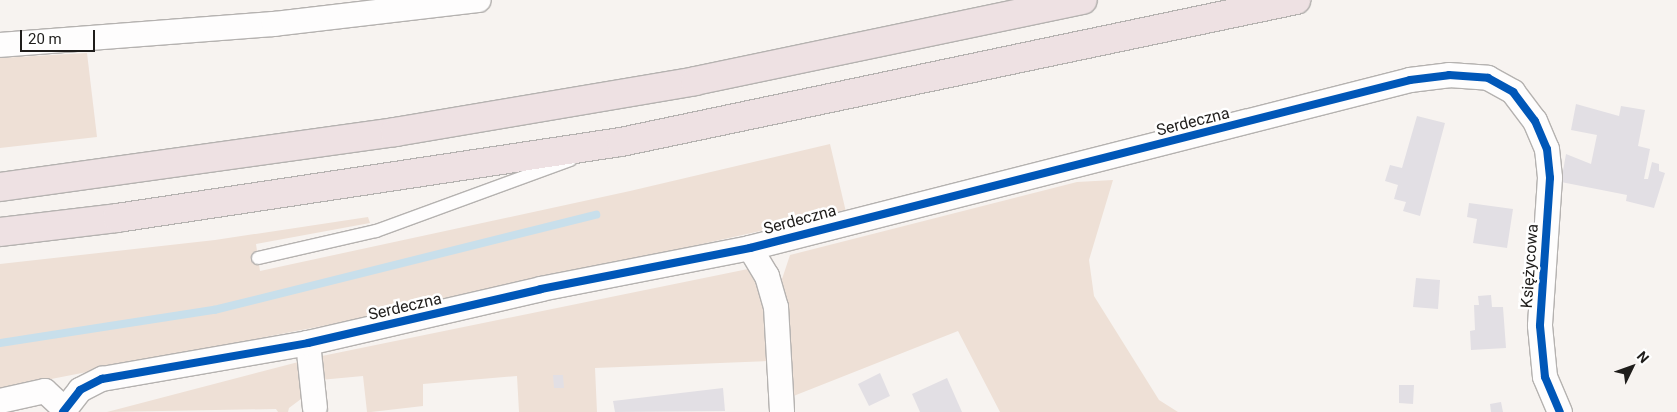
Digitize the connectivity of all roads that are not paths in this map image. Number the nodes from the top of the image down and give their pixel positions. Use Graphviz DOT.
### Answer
graph roads {
  1 [pos="479,0"];
  2 [pos="1083,0"];
  3 [pos="1296,0"];
  4 [pos="0,45"];
  5 [pos="1535,121"];
  6 [pos="621,142"];
  7 [pos="0,187"];
  8 [pos="0,232"];
  9 [pos="750,248"];
  10 [pos="258,258"];
  11 [pos="308,343"];
  12 [pos="0,401"];
  13 [pos="315,408"];
  14 [pos="63,411"];
  15 [pos="782,412"];
  16 [pos="1560,412"];
  1 -- 4 [label="street"];
  2 -- 7 [label="highway"];
  3 -- 6 [label="highway"];
  5 -- 9 [label="street, Serdeczna"];
  5 -- 16 [label="street, Księżycowa"];
  6 -- 8 [label="highway"];
  6 -- 10 [label="lane"];
  9 -- 11 [label="street, Serdeczna"];
  9 -- 15 [label="street, Serdeczna"];
  11 -- 13 [label="street"];
  11 -- 14 [label="street, Serdeczna"];
  12 -- 14 [label="street"];
}
